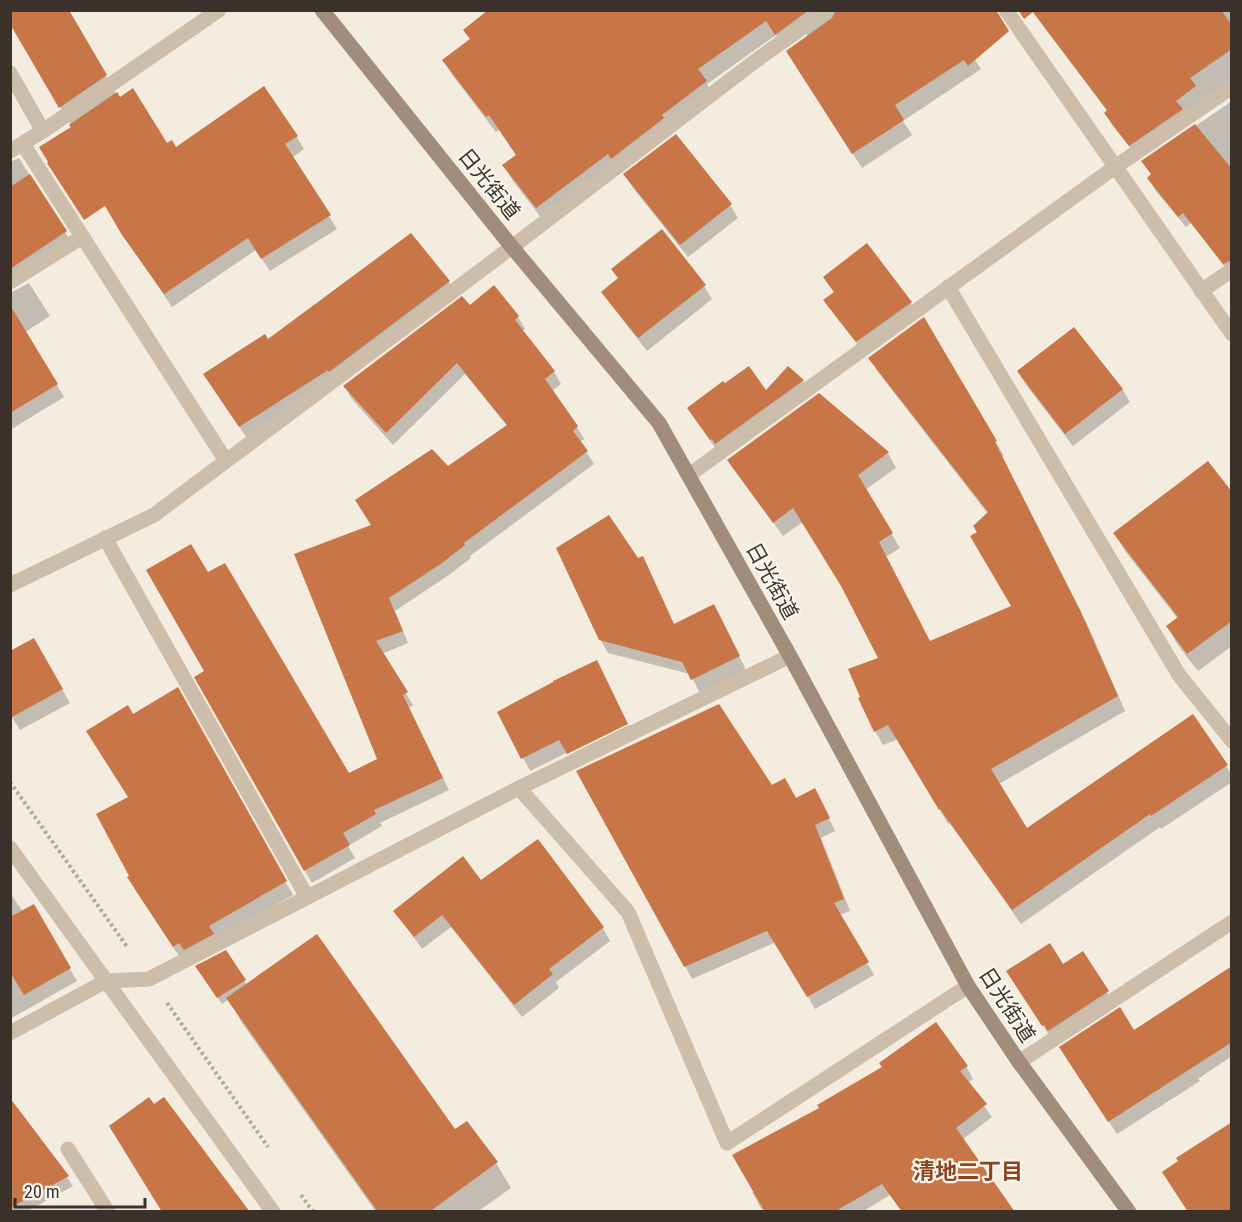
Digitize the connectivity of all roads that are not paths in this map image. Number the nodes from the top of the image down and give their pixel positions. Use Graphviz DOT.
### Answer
graph roads {
  1 [pos="219,10"];
  2 [pos="322,10"];
  3 [pos="826,10"];
  4 [pos="1006,10"];
  5 [pos="10,73"];
  6 [pos="1232,87"];
  7 [pos="43,132"];
  8 [pos="17,148"];
  9 [pos="1115,167"];
  10 [pos="82,237"];
  11 [pos="512,247"];
  12 [pos="1232,270"];
  13 [pos="10,282"];
  14 [pos="948,287"];
  15 [pos="1201,291"];
  16 [pos="1232,334"];
  17 [pos="226,461"];
  18 [pos="689,475"];
  19 [pos="105,538"];
  20 [pos="10,585"];
  21 [pos="790,656"];
  22 [pos="1232,741"];
  23 [pos="519,788"];
  24 [pos="10,848"];
  25 [pos="307,897"];
  26 [pos="1232,922"];
  27 [pos="106,981"];
  28 [pos="968,986"];
  29 [pos="10,1033"];
  30 [pos="1018,1062"];
  31 [pos="68,1149"];
  32 [pos="108,1212"];
  33 [pos="273,1212"];
  34 [pos="1129,1212"];
  1 -- 7 [label="street"];
  2 -- 11 [label="main road, 日光街道"];
  3 -- 11 [label="street"];
  4 -- 9 [label="street"];
  5 -- 7 [label="street"];
  6 -- 9 [label="street"];
  7 -- 8 [label="street"];
  8 -- 10 [label="street"];
  9 -- 14 [label="street"];
  9 -- 15 [label="street"];
  10 -- 13 [label="street"];
  10 -- 17 [label="street"];
  11 -- 17 [label="street"];
  11 -- 18 [label="main road, 日光街道"];
  12 -- 15 [label="street"];
  14 -- 18 [label="street"];
  14 -- 22 [label="street"];
  15 -- 16 [label="street"];
  17 -- 19 [label="street"];
  18 -- 21 [label="main road, 日光街道"];
  19 -- 20 [label="street"];
  19 -- 25 [label="street"];
  21 -- 23 [label="street"];
  21 -- 28 [label="main road, 日光街道"];
  23 -- 25 [label="street"];
  23 -- 28 [label="street"];
  24 -- 27 [label="street"];
  25 -- 27 [label="street"];
  26 -- 30 [label="street"];
  27 -- 29 [label="street"];
  27 -- 33 [label="street"];
  28 -- 30 [label="main road, 日光街道"];
  30 -- 34 [label="main road, 日光街道"];
  31 -- 32 [label="street"];
}
